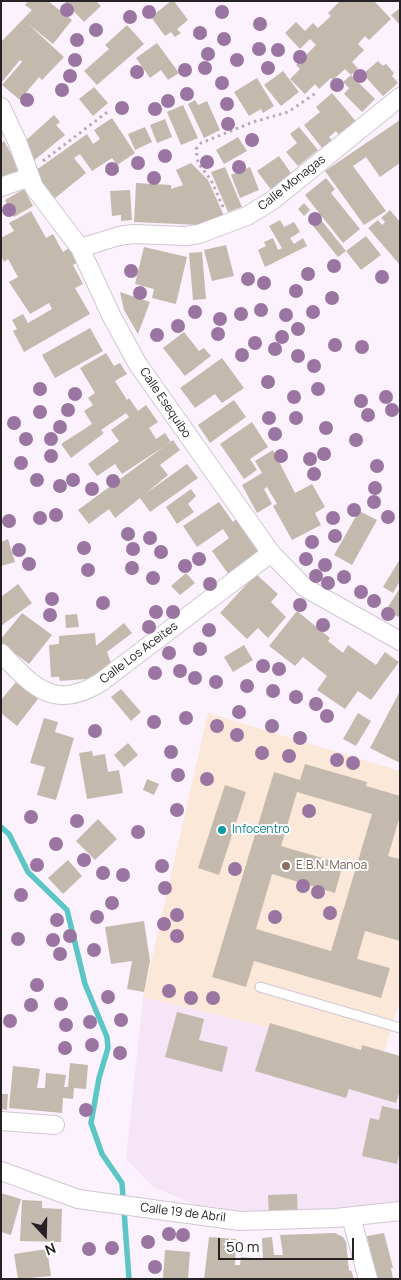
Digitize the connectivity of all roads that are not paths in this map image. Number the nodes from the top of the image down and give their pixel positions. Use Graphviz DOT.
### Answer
graph roads {
  1 [pos="400,98"];
  2 [pos="1,107"];
  3 [pos="29,175"];
  4 [pos="1,186"];
  5 [pos="80,248"];
  6 [pos="271,554"];
  7 [pos="400,641"];
  8 [pos="1,653"];
  9 [pos="260,987"];
  10 [pos="400,1028"];
  11 [pos="1,1121"];
  12 [pos="55,1125"];
  13 [pos="1,1171"];
  14 [pos="400,1211"];
  15 [pos="352,1217"];
  16 [pos="368,1279"];
  1 -- 5 [label="street, Calle Monagas"];
  2 -- 3 [label="street, Calle Esequibo"];
  3 -- 4 [label="street"];
  3 -- 5 [label="street, Calle Esequibo"];
  5 -- 6 [label="street, Calle Esequibo"];
  6 -- 7 [label="street, Calle Esequibo"];
  6 -- 8 [label="street, Calle Los Aceites"];
  9 -- 10 [label="lane"];
  11 -- 12 [label="street"];
  13 -- 15 [label="street, Calle 19 de Abril"];
  14 -- 15 [label="street, Calle 19 de Abril"];
  15 -- 16 [label="street"];
}
